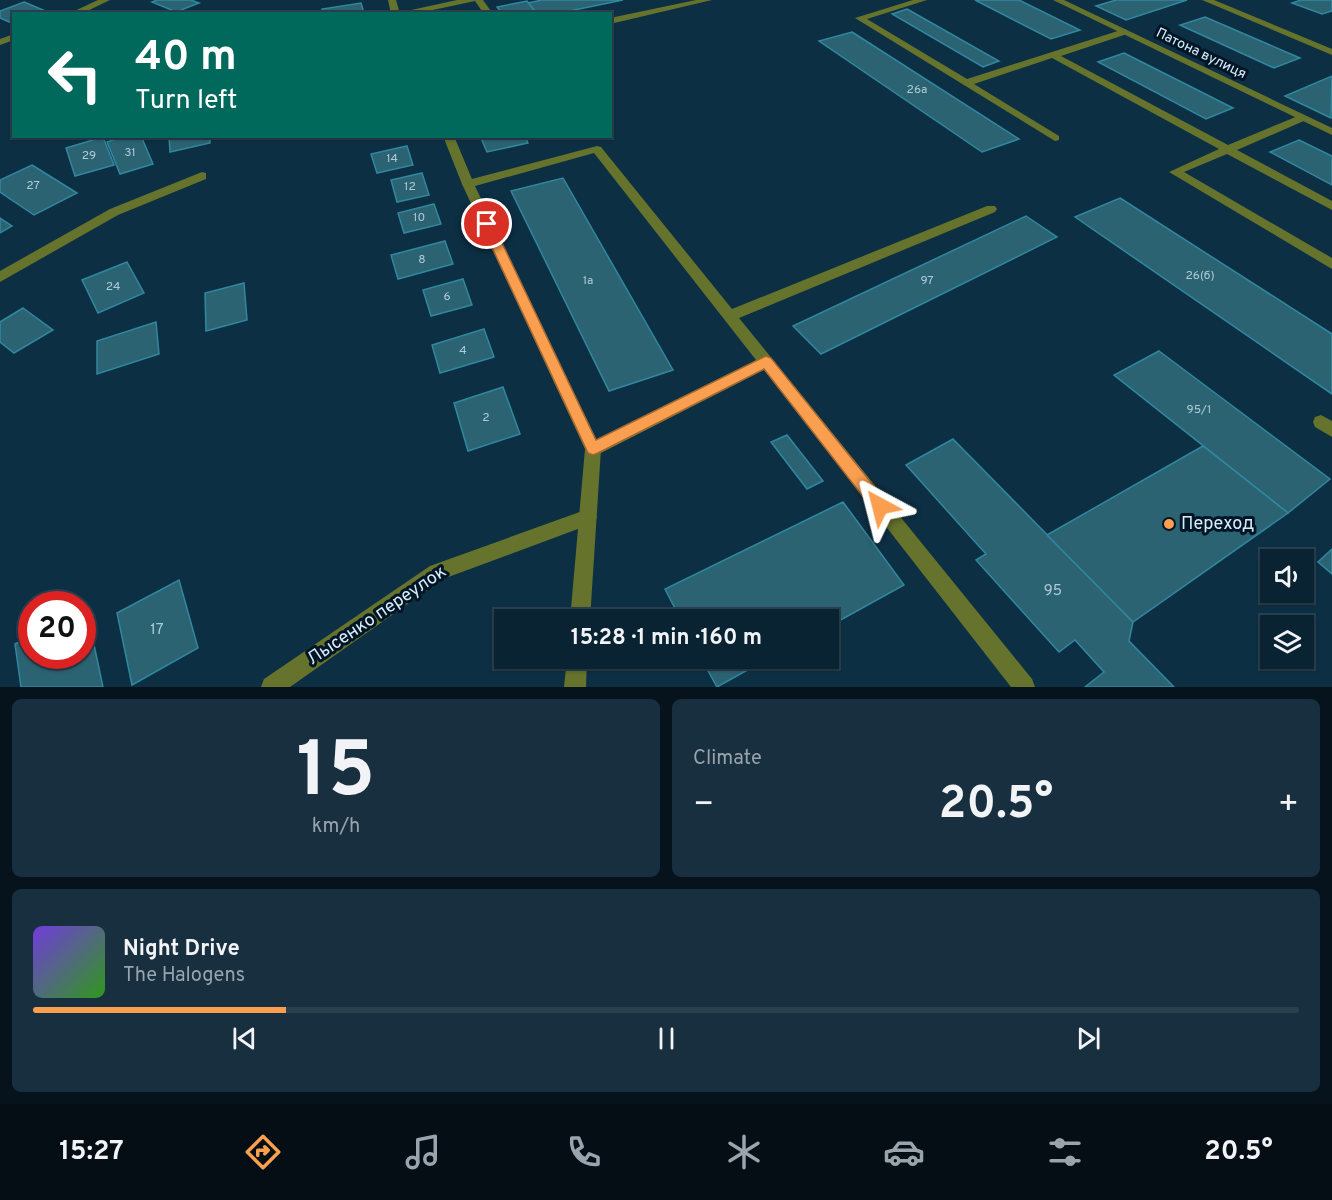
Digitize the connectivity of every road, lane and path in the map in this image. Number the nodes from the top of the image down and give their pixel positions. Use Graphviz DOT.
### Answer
graph roads {
  1 [pos="106,0"];
  2 [pos="471,0"];
  3 [pos="478,0"];
  4 [pos="708,0"];
  5 [pos="923,0"];
  6 [pos="1057,0"];
  7 [pos="1206,0"];
  8 [pos="691,2"];
  9 [pos="77,12"];
  10 [pos="408,12"];
  11 [pos="487,12"];
  12 [pos="612,21"];
  13 [pos="1124,32"];
  14 [pos="1332,52"];
  15 [pos="1053,55"];
  16 [pos="966,83"];
  17 [pos="1302,118"];
  18 [pos="1332,132"];
  19 [pos="449,138"];
  20 [pos="589,138"];
  21 [pos="1054,138"];
  22 [pos="597,149"];
  23 [pos="1228,150"];
  24 [pos="202,176"];
  25 [pos="468,184"];
  26 [pos="1332,206"];
  27 [pos="991,209"];
  28 [pos="1332,264"];
  29 [pos="0,277"];
  30 [pos="730,316"];
  31 [pos="766,362"];
  32 [pos="593,449"];
  33 [pos="588,517"];
  34 [pos="581,609"];
  35 [pos="576,669"];
  36 [pos="272,687"];
  37 [pos="574,687"];
  38 [pos="1024,687"];
  1 -- 9 [label="street"];
  2 -- 10 [label="street"];
  3 -- 11 [label="street"];
  4 -- 8 [label="street"];
  5 -- 16 [label="street"];
  6 -- 13 [label="street, Патона вулиця"];
  7 -- 14 [label="street"];
  8 -- 12 [label="street"];
  13 -- 15 [label="street"];
  13 -- 17 [label="street, Патона вулиця"];
  15 -- 16 [label="street"];
  15 -- 23 [label="street"];
  16 -- 21 [label="street"];
  17 -- 18 [label="street, Патона вулиця"];
  17 -- 23 [label="street"];
  19 -- 25 [label="street"];
  20 -- 22 [label="street"];
  22 -- 25 [label="street"];
  22 -- 30 [label="street"];
  23 -- 26 [label="street"];
  23 -- 28 [label="street"];
  24 -- 29 [label="street"];
  25 -- 32 [label="street"];
  27 -- 30 [label="street"];
  30 -- 31 [label="street"];
  31 -- 32 [label="street"];
  31 -- 38 [label="street"];
  32 -- 33 [label="street"];
  33 -- 34 [label="street"];
  33 -- 36 [label="street, Лысенко переулок"];
  35 -- 37 [label="street"];
}
